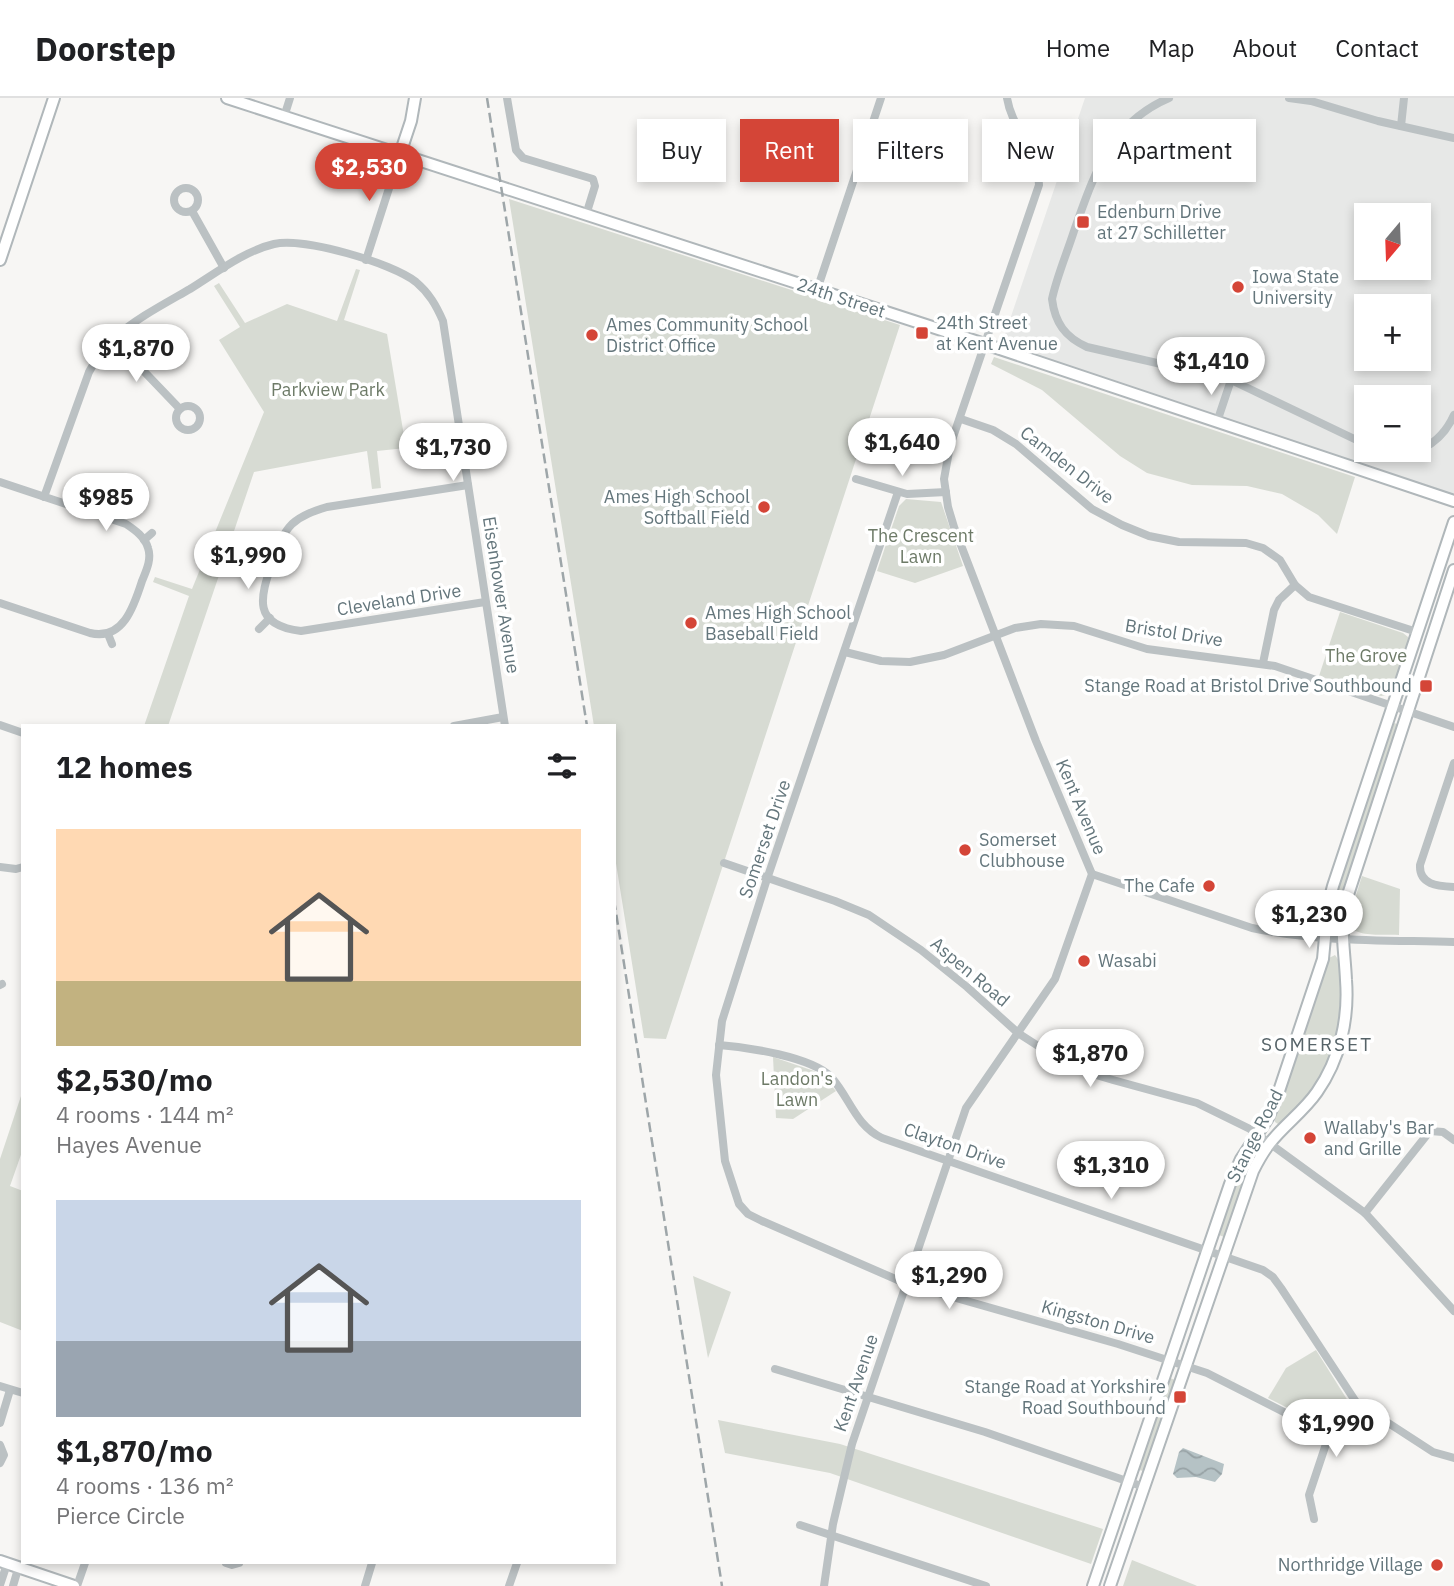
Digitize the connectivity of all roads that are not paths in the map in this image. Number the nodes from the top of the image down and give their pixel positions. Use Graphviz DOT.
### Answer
graph roads {
  1 [pos="54,98"];
  2 [pos="227,98"];
  3 [pos="290,98"];
  4 [pos="415,98"];
  5 [pos="507,98"];
  6 [pos="880,98"];
  7 [pos="1007,98"];
  8 [pos="1169,98"];
  9 [pos="1289,98"];
  10 [pos="1404,98"];
  11 [pos="284,117"];
  12 [pos="1401,126"];
  13 [pos="1454,138"];
  14 [pos="400,154"];
  15 [pos="192,211"];
  16 [pos="586,215"];
  17 [pos="0,260"];
  18 [pos="366,260"];
  19 [pos="224,268"];
  20 [pos="817,290"];
  21 [pos="113,339"];
  22 [pos="985,344"];
  23 [pos="1231,380"];
  24 [pos="180,409"];
  25 [pos="1454,415"];
  26 [pos="961,419"];
  27 [pos="1217,422"];
  28 [pos="1354,438"];
  29 [pos="1431,445"];
  30 [pos="856,479"];
  31 [pos="0,482"];
  32 [pos="468,485"];
  33 [pos="898,492"];
  34 [pos="946,492"];
  35 [pos="44,497"];
  36 [pos="1454,501"];
  37 [pos="1454,522"];
  38 [pos="152,533"];
  39 [pos="144,540"];
  40 [pos="1454,570"];
  41 [pos="1295,585"];
  42 [pos="485,602"];
  43 [pos="0,603"];
  44 [pos="270,618"];
  45 [pos="259,629"];
  46 [pos="1418,632"];
  47 [pos="108,634"];
  48 [pos="995,636"];
  49 [pos="112,644"];
  50 [pos="845,652"];
  51 [pos="1263,663"];
  52 [pos="1394,706"];
  53 [pos="1408,710"];
  54 [pos="504,722"];
  55 [pos="479,724"];
  56 [pos="0,725"];
  57 [pos="1454,727"];
  58 [pos="21,732"];
  59 [pos="1454,763"];
  60 [pos="1452,778"];
  61 [pos="724,863"];
  62 [pos="0,867"];
  63 [pos="21,868"];
  64 [pos="1092,874"];
  65 [pos="767,879"];
  66 [pos="1454,887"];
  67 [pos="1325,938"];
  68 [pos="1342,939"];
  69 [pos="1454,942"];
  70 [pos="1018,1033"];
  71 [pos="719,1045"];
  72 [pos="1258,1134"];
  73 [pos="1454,1140"];
  74 [pos="1270,1143"];
  75 [pos="948,1160"];
  76 [pos="739,1204"];
  77 [pos="1365,1213"];
  78 [pos="1208,1250"];
  79 [pos="1223,1255"];
  80 [pos="907,1284"];
  81 [pos="1454,1311"];
  82 [pos="1170,1360"];
  83 [pos="1185,1366"];
  84 [pos="775,1369"];
  85 [pos="0,1386"];
  86 [pos="10,1390"];
  87 [pos="21,1393"];
  88 [pos="869,1395"];
  89 [pos="1356,1402"];
  90 [pos="0,1423"];
  91 [pos="1329,1435"];
  92 [pos="0,1445"];
  93 [pos="1454,1458"];
  94 [pos="0,1463"];
  95 [pos="1129,1481"];
  96 [pos="1144,1487"];
  97 [pos="1314,1519"];
  98 [pos="800,1525"];
  99 [pos="831,1536"];
  100 [pos="4,1563"];
  101 [pos="85,1564"];
  102 [pos="373,1564"];
  103 [pos="517,1564"];
  104 [pos="18,1569"];
  105 [pos="0,1585"];
  106 [pos="13,1586"];
  107 [pos="75,1586"];
  108 [pos="365,1586"];
  109 [pos="509,1586"];
  110 [pos="824,1586"];
  111 [pos="986,1586"];
  112 [pos="1093,1586"];
  113 [pos="1110,1586"];
  1 -- 17 [label="main road"];
  2 -- 11 [label="main road, 24th Street"];
  3 -- 11 [label="street"];
  4 -- 14 [label="main road"];
  5 -- 16 [label="street"];
  6 -- 20 [label="street"];
  7 -- 22 [label="street, Kent Avenue"];
  8 -- 23 [label="street"];
  9 -- 12 [label="street"];
  10 -- 12 [label="street"];
  11 -- 14 [label="main road, 24th Street"];
  12 -- 13 [label="street"];
  14 -- 16 [label="main road, 24th Street"];
  14 -- 18 [label="street"];
  15 -- 19 [label="street"];
  16 -- 20 [label="main road, 24th Street"];
  18 -- 19 [label="street, Eisenhower Avenue"];
  18 -- 32 [label="street, Eisenhower Avenue"];
  19 -- 21 [label="street, Eisenhower Avenue"];
  20 -- 22 [label="main road, 24th Street"];
  21 -- 24 [label="street"];
  21 -- 35 [label="street, Eisenhower Avenue"];
  22 -- 26 [label="street, Kent Avenue"];
  22 -- 27 [label="main road, 24th Street"];
  23 -- 27 [label="street"];
  23 -- 28 [label="street"];
  25 -- 29 [label="street"];
  26 -- 34 [label="street, Kent Avenue"];
  26 -- 41 [label="street, Camden Drive"];
  27 -- 36 [label="main road, 24th Street"];
  30 -- 33 [label="street"];
  31 -- 35 [label="street"];
  32 -- 42 [label="street, Eisenhower Avenue"];
  32 -- 44 [label="street"];
  33 -- 34 [label="street"];
  33 -- 50 [label="street, Somerset Drive"];
  34 -- 48 [label="street, Kent Avenue"];
  35 -- 39 [label="street"];
  37 -- 46 [label="main road, Stange Road"];
  38 -- 39 [label="street"];
  39 -- 47 [label="street"];
  40 -- 53 [label="main road, Stange Road"];
  41 -- 46 [label="street, Camden Drive"];
  41 -- 51 [label="street"];
  42 -- 44 [label="street, Cleveland Drive"];
  42 -- 54 [label="street, Eisenhower Avenue"];
  43 -- 47 [label="street"];
  44 -- 45 [label="street"];
  46 -- 52 [label="main road, Stange Road"];
  47 -- 49 [label="street"];
  48 -- 50 [label="street, Bristol Drive"];
  48 -- 51 [label="street, Bristol Drive"];
  48 -- 64 [label="street, Kent Avenue"];
  50 -- 65 [label="street, Somerset Drive"];
  51 -- 52 [label="street, Bristol Drive"];
  52 -- 53 [label="street, Bristol Drive"];
  52 -- 67 [label="main road, Stange Road"];
  53 -- 57 [label="street, Bristol Drive"];
  53 -- 68 [label="main road, Stange Road"];
  54 -- 55 [label="street"];
  56 -- 58 [label="street"];
  59 -- 60 [label="street"];
  60 -- 66 [label="street"];
  61 -- 65 [label="street, Aspen Road"];
  62 -- 63 [label="street"];
  64 -- 67 [label="street"];
  64 -- 70 [label="street, Kent Avenue"];
  65 -- 70 [label="street, Aspen Road"];
  65 -- 71 [label="street, Somerset Drive"];
  67 -- 68 [label="street"];
  67 -- 72 [label="main road, Stange Road"];
  68 -- 69 [label="street"];
  68 -- 74 [label="main road, Stange Road"];
  70 -- 72 [label="street, Aspen Road"];
  70 -- 75 [label="street, Kent Avenue"];
  71 -- 75 [label="street, Clayton Drive"];
  71 -- 76 [label="street, Somerset Drive"];
  72 -- 74 [label="street, Aspen Road"];
  72 -- 78 [label="main road, Stange Road"];
  73 -- 77 [label="street"];
  74 -- 77 [label="street, Aspen Road"];
  74 -- 79 [label="main road, Stange Road"];
  75 -- 78 [label="street, Clayton Drive"];
  75 -- 80 [label="street, Kent Avenue"];
  76 -- 80 [label="street, Kingston Drive"];
  77 -- 81 [label="street, Aspen Road"];
  78 -- 79 [label="street, Clayton Drive"];
  78 -- 82 [label="main road, Stange Road"];
  79 -- 83 [label="main road, Stange Road"];
  79 -- 89 [label="street, Clayton Drive"];
  80 -- 82 [label="street, Kingston Drive"];
  80 -- 88 [label="street, Kent Avenue"];
  82 -- 83 [label="street, Kingston Drive"];
  82 -- 95 [label="main road, Stange Road"];
  83 -- 91 [label="street, Kingston Drive"];
  83 -- 96 [label="main road, Stange Road"];
  84 -- 88 [label="street"];
  85 -- 86 [label="street"];
  86 -- 87 [label="street"];
  86 -- 90 [label="street"];
  88 -- 95 [label="street"];
  88 -- 99 [label="street, Kent Avenue"];
  89 -- 91 [label="street"];
  89 -- 93 [label="street, Clayton Drive"];
  91 -- 97 [label="street"];
  92 -- 94 [label="street"];
  95 -- 96 [label="street"];
  95 -- 112 [label="main road, Stange Road"];
  96 -- 113 [label="main road, Stange Road"];
  98 -- 99 [label="street"];
  99 -- 110 [label="street, Kent Avenue"];
  99 -- 111 [label="street"];
  100 -- 104 [label="main road"];
  100 -- 105 [label="street"];
  101 -- 107 [label="street"];
  102 -- 108 [label="street"];
  103 -- 109 [label="street"];
  104 -- 106 [label="street"];
  104 -- 107 [label="main road"];
}
